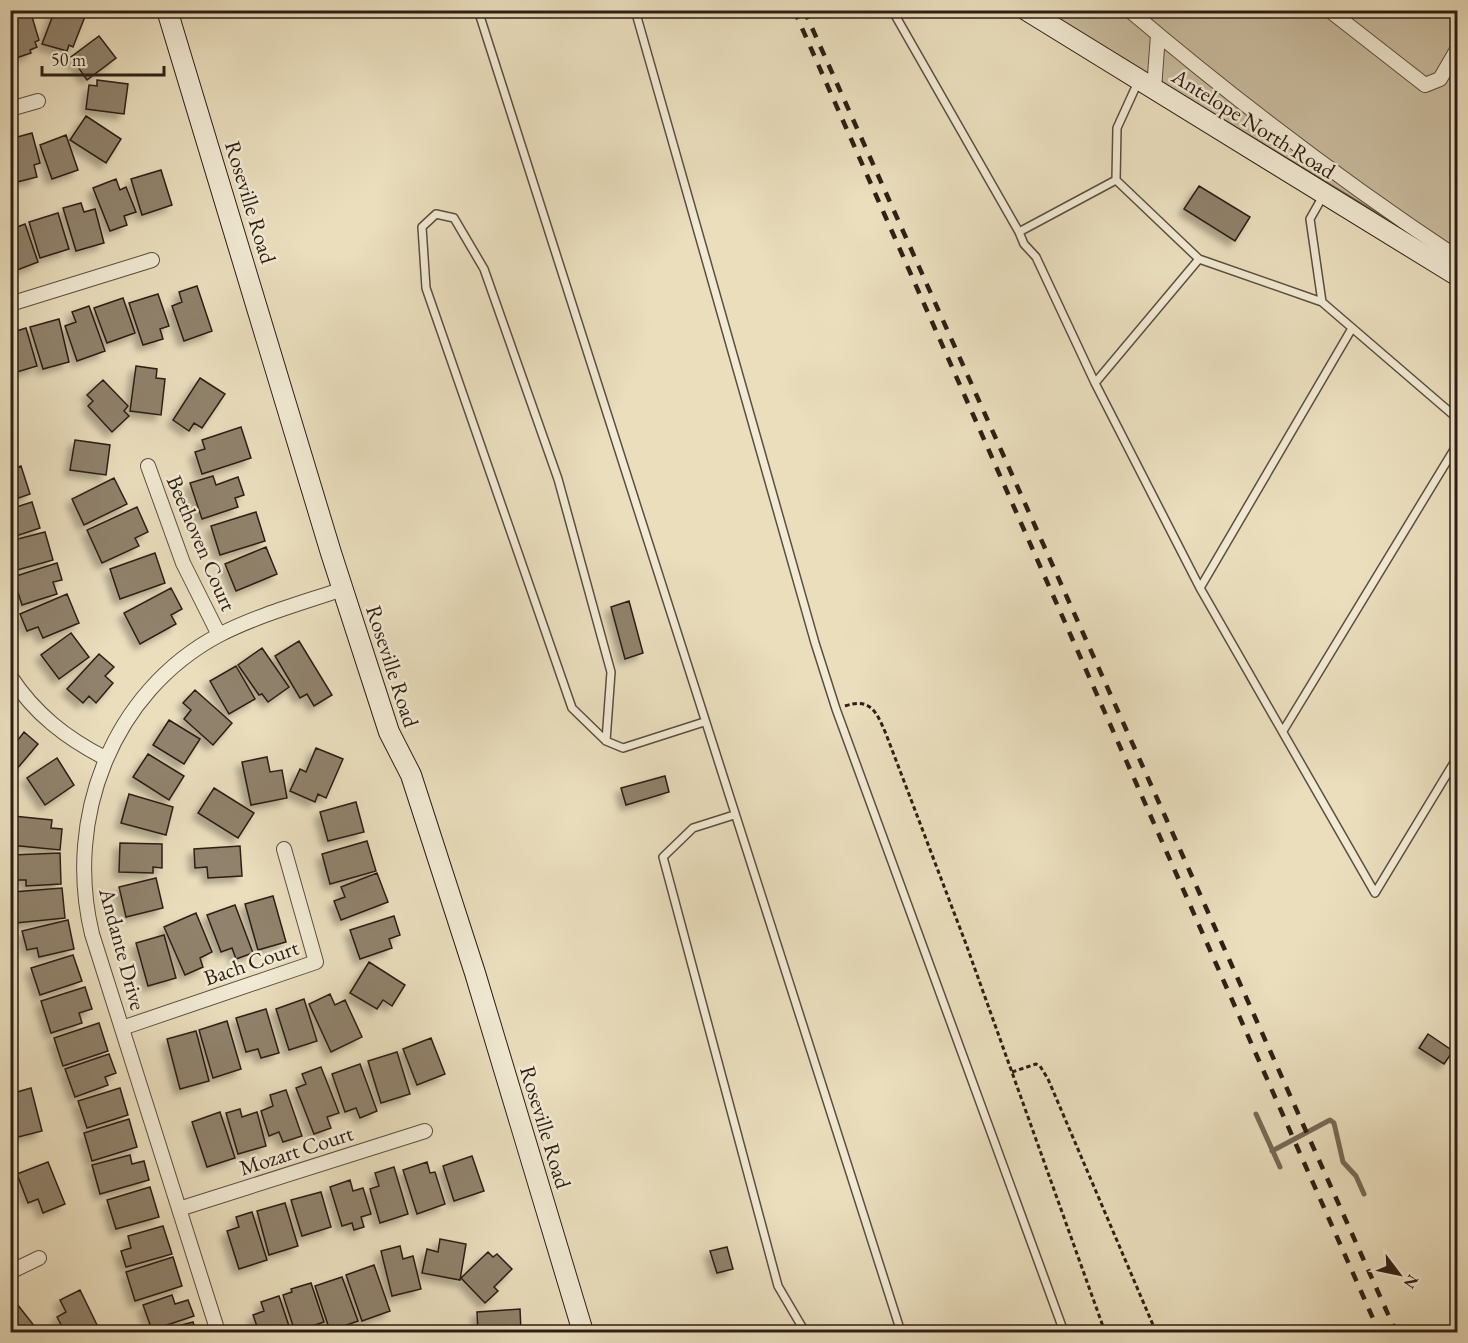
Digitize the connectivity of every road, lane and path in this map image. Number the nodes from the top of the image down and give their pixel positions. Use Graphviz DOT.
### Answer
graph roads {
  1 [pos="167,10"];
  2 [pos="477,10"];
  3 [pos="635,10"];
  4 [pos="1026,10"];
  5 [pos="1129,10"];
  6 [pos="1329,10"];
  7 [pos="895,15"];
  8 [pos="1158,35"];
  9 [pos="1458,48"];
  10 [pos="1147,85"];
  11 [pos="38,101"];
  12 [pos="10,110"];
  13 [pos="1116,180"];
  14 [pos="1325,194"];
  15 [pos="1019,232"];
  16 [pos="1458,258"];
  17 [pos="1199,259"];
  18 [pos="152,260"];
  19 [pos="1458,276"];
  20 [pos="1322,302"];
  21 [pos="10,304"];
  22 [pos="1351,330"];
  23 [pos="1095,383"];
  24 [pos="1458,419"];
  25 [pos="1458,443"];
  26 [pos="148,466"];
  27 [pos="1200,588"];
  28 [pos="343,589"];
  29 [pos="219,635"];
  30 [pos="10,676"];
  31 [pos="836,709"];
  32 [pos="704,722"];
  33 [pos="1283,731"];
  34 [pos="606,741"];
  35 [pos="1458,756"];
  36 [pos="105,758"];
  37 [pos="734,815"];
  38 [pos="284,849"];
  39 [pos="122,1028"];
  40 [pos="1012,1072"];
  41 [pos="425,1131"];
  42 [pos="179,1209"];
  43 [pos="39,1258"];
  44 [pos="10,1272"];
  45 [pos="218,1332"];
  46 [pos="583,1332"];
  47 [pos="805,1332"];
  48 [pos="901,1332"];
  49 [pos="1064,1332"];
  50 [pos="1105,1332"];
  51 [pos="1156,1332"];
  1 -- 28 [label="main road, Roseville Road"];
  2 -- 32 [label="lane"];
  3 -- 31 [label="lane"];
  4 -- 10 [label="main road, Antelope North Road"];
  5 -- 8 [label="street"];
  6 -- 9 [label="street"];
  7 -- 15 [label="lane"];
  8 -- 10 [label="street"];
  8 -- 16 [label="street"];
  10 -- 13 [label="lane"];
  10 -- 14 [label="main road, Antelope North Road"];
  11 -- 12 [label="street"];
  13 -- 15 [label="lane"];
  13 -- 17 [label="lane"];
  14 -- 19 [label="main road, Antelope North Road"];
  14 -- 20 [label="lane"];
  15 -- 23 [label="lane"];
  17 -- 20 [label="lane"];
  17 -- 23 [label="lane"];
  18 -- 21 [label="street"];
  20 -- 22 [label="lane"];
  22 -- 24 [label="lane"];
  22 -- 27 [label="lane"];
  23 -- 27 [label="lane"];
  25 -- 33 [label="lane"];
  26 -- 29 [label="street, Beethoven Court"];
  27 -- 33 [label="lane"];
  28 -- 29 [label="street, Andante Drive"];
  28 -- 46 [label="main road, Roseville Road"];
  29 -- 36 [label="street, Andante Drive"];
  30 -- 36 [label="street"];
  31 -- 40 [label="path"];
  31 -- 49 [label="lane"];
  32 -- 34 [label="lane"];
  32 -- 37 [label="lane"];
  33 -- 35 [label="lane"];
  34 -- 34 [label="lane"];
  36 -- 39 [label="street, Andante Drive"];
  37 -- 47 [label="lane"];
  37 -- 48 [label="lane"];
  38 -- 39 [label="street, Bach Court"];
  39 -- 42 [label="street, Andante Drive"];
  40 -- 50 [label="path"];
  40 -- 51 [label="path"];
  41 -- 42 [label="street, Mozart Court"];
  42 -- 45 [label="street, Andante Drive"];
  43 -- 44 [label="street"];
}
